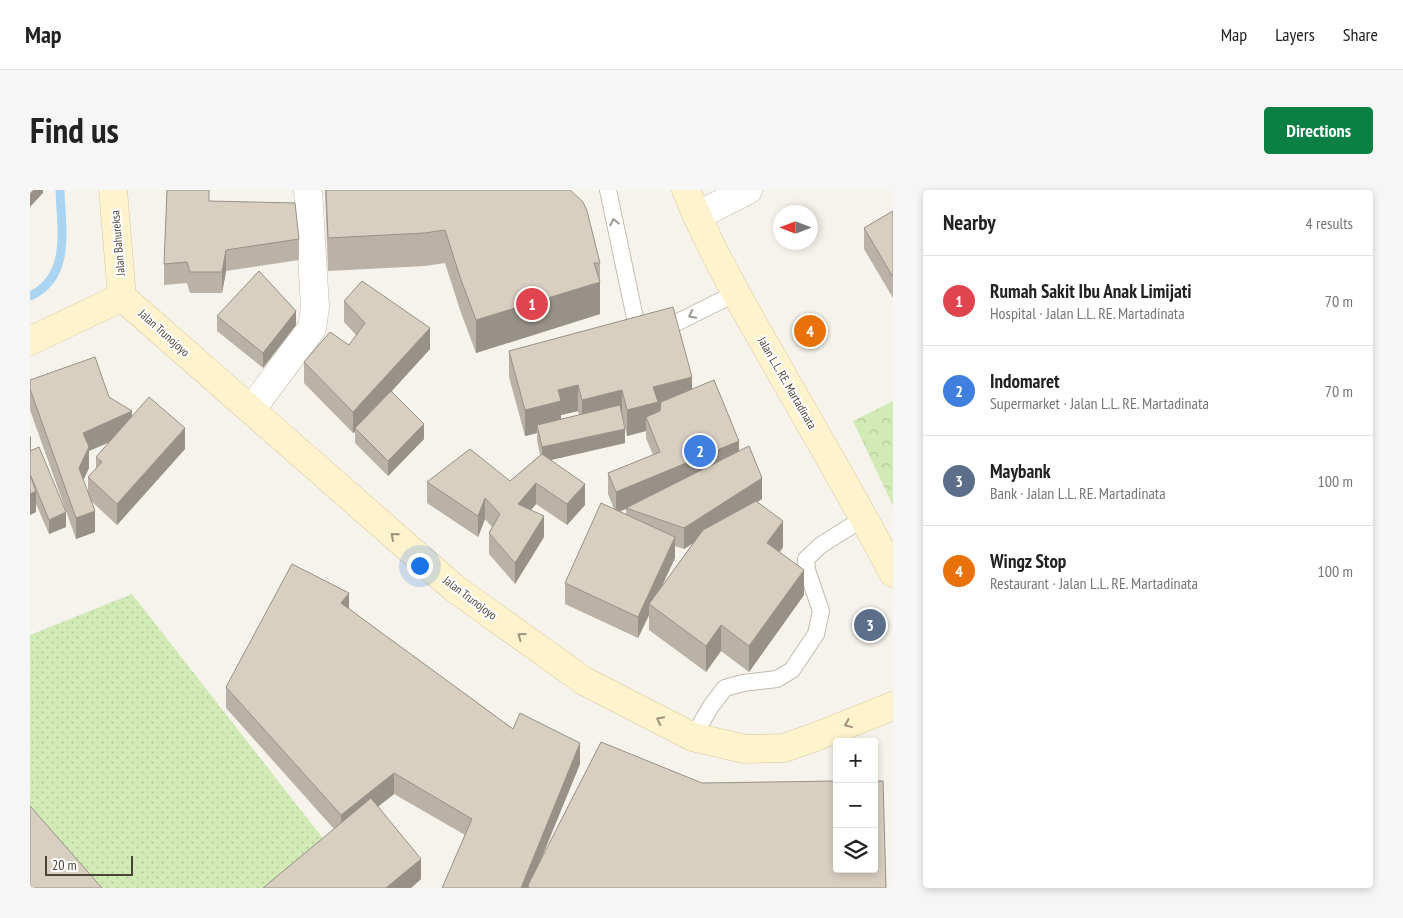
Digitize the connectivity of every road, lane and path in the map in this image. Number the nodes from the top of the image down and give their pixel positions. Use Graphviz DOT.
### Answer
graph roads {
  1 [pos="113,190"];
  2 [pos="308,190"];
  3 [pos="608,190"];
  4 [pos="686,190"];
  5 [pos="748,190"];
  6 [pos="697,216"];
  7 [pos="736,293"];
  8 [pos="122,297"];
  9 [pos="30,341"];
  10 [pos="251,410"];
  11 [pos="864,518"];
  12 [pos="893,574"];
  13 [pos="893,706"];
  14 [pos="693,737"];
  1 -- 8 [label="street, Jalan Bahureksa"];
  2 -- 10 [label="street"];
  7 -- 3 [label="lane, one-way"];
  4 -- 6 [label="street, Jalan L.L. RE. Martadinata"];
  5 -- 6 [label="street"];
  6 -- 7 [label="street, Jalan L.L. RE. Martadinata"];
  7 -- 11 [label="street, Jalan L.L. RE. Martadinata"];
  8 -- 9 [label="street"];
  8 -- 10 [label="street, Jalan Trunojoyo"];
  14 -- 10 [label="street, Jalan Trunojoyo, one-way"];
  11 -- 12 [label="street, Jalan L.L. RE. Martadinata"];
  11 -- 14 [label="lane"];
  13 -- 14 [label="street, Jalan Trunojoyo, one-way"];
}
